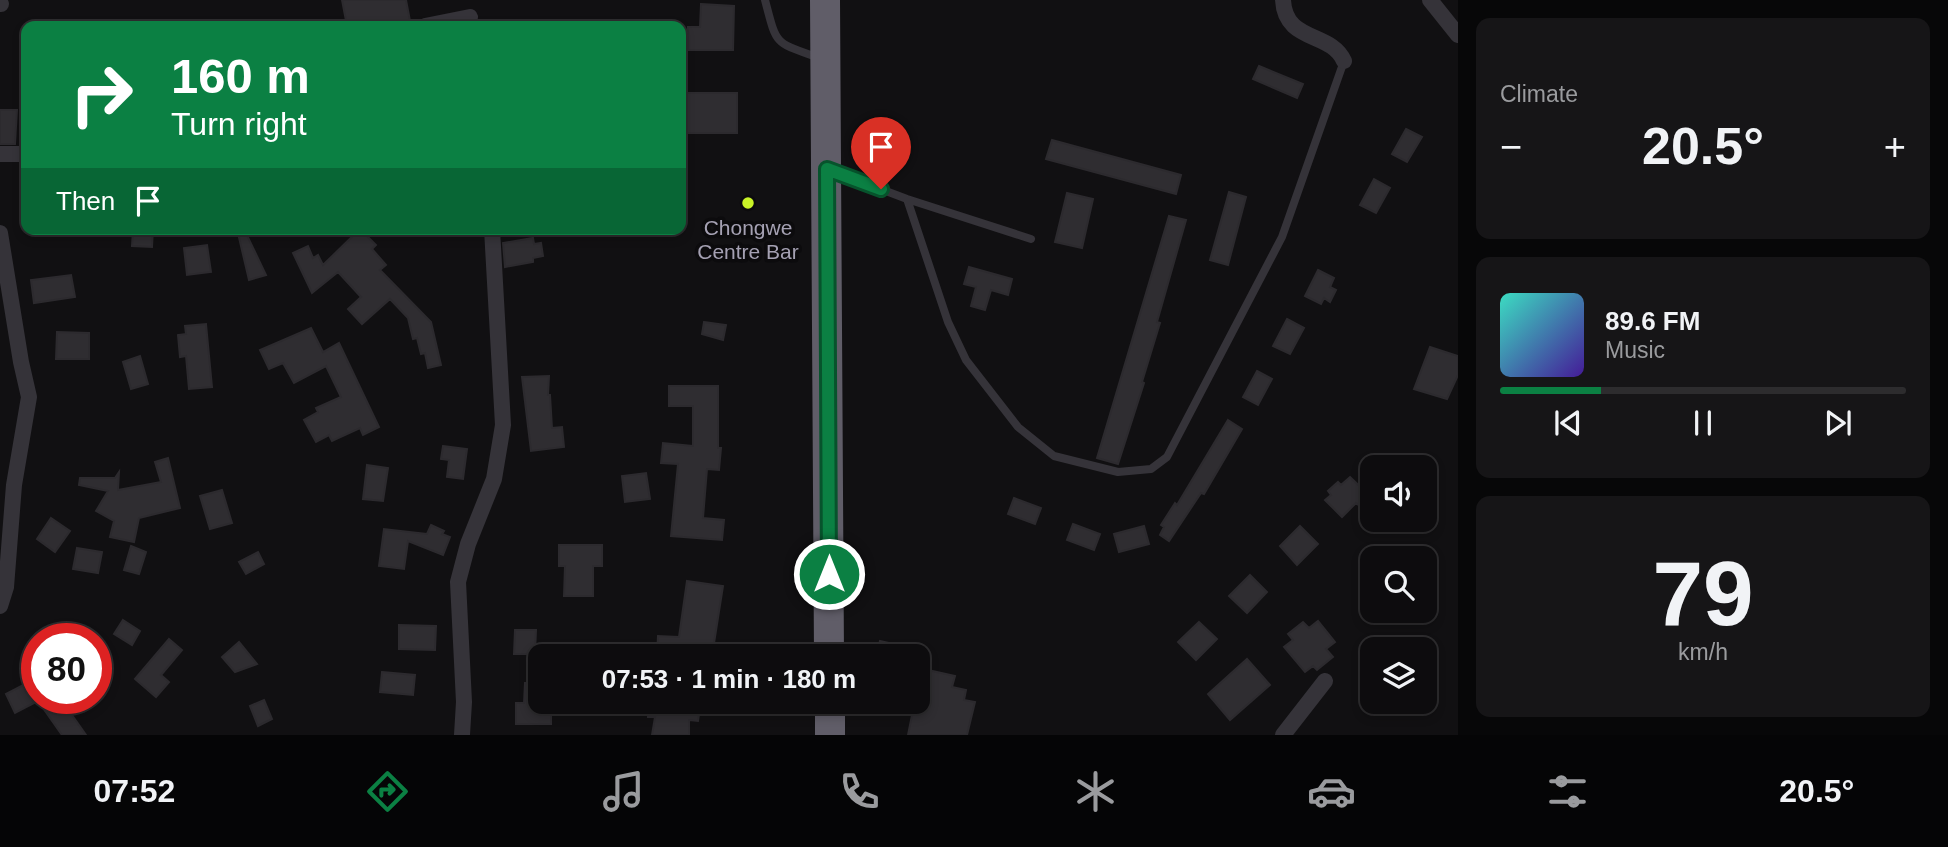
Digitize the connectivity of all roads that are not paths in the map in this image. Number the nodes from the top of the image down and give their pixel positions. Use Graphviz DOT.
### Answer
graph roads {
  1 [pos="467,0"];
  2 [pos="765,0"];
  3 [pos="825,0"];
  4 [pos="1283,0"];
  5 [pos="1430,0"];
  6 [pos="470,21"];
  7 [pos="1458,35"];
  8 [pos="826,60"];
  9 [pos="1344,61"];
  10 [pos="0,154"];
  11 [pos="21,154"];
  12 [pos="827,169"];
  13 [pos="907,199"];
  14 [pos="0,233"];
  15 [pos="492,235"];
  16 [pos="1031,239"];
  17 [pos="0,606"];
  18 [pos="830,644"];
  19 [pos="1325,681"];
  20 [pos="830,714"];
  21 [pos="462,735"];
  22 [pos="830,735"];
  23 [pos="1283,735"];
  1 -- 6 [label="street"];
  2 -- 8 [label="lane"];
  3 -- 8 [label="highway"];
  4 -- 9 [label="street"];
  5 -- 7 [label="street"];
  8 -- 12 [label="highway"];
  9 -- 13 [label="lane"];
  10 -- 11 [label="street"];
  12 -- 13 [label="lane"];
  12 -- 18 [label="highway"];
  13 -- 16 [label="lane"];
  14 -- 17 [label="street"];
  15 -- 21 [label="street"];
  19 -- 23 [label="street"];
  20 -- 22 [label="highway"];
}
